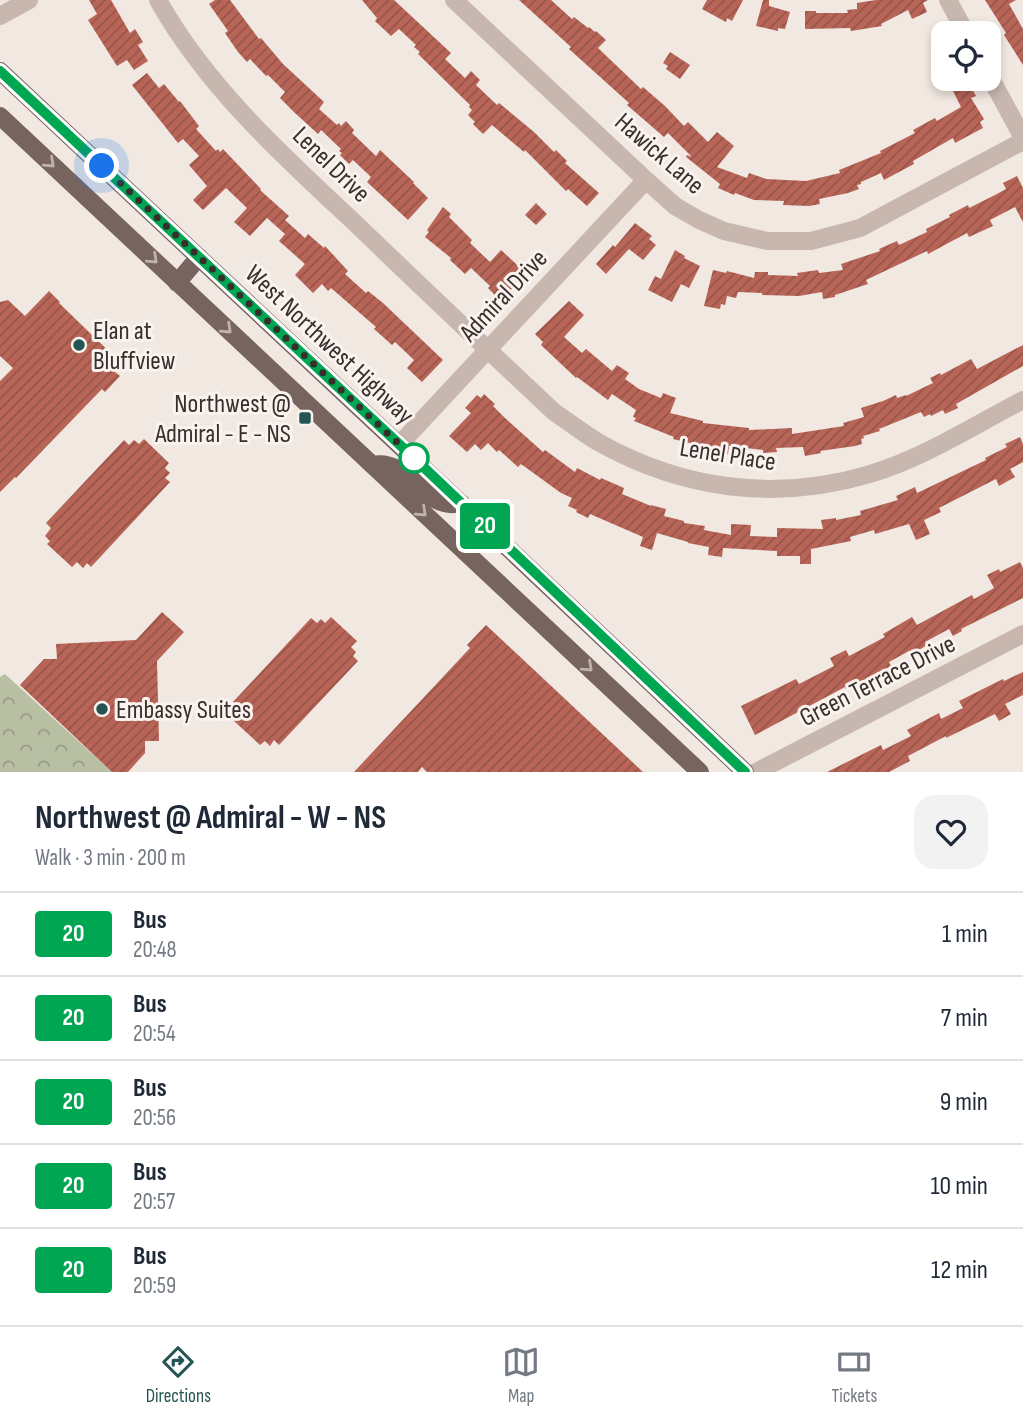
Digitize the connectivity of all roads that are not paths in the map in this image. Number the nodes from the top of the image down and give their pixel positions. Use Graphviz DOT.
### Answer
graph roads {
  1 [pos="29,0"];
  2 [pos="158,0"];
  3 [pos="454,0"];
  4 [pos="948,0"];
  5 [pos="0,16"];
  6 [pos="959,21"];
  7 [pos="0,71"];
  8 [pos="998,91"];
  9 [pos="0,116"];
  10 [pos="1023,139"];
  11 [pos="646,180"];
  12 [pos="199,257"];
  13 [pos="177,283"];
  14 [pos="488,349"];
  15 [pos="1023,400"];
  16 [pos="399,445"];
  17 [pos="372,465"];
  18 [pos="461,503"];
  19 [pos="523,562"];
  20 [pos="500,585"];
  21 [pos="1023,634"];
  22 [pos="700,772"];
  23 [pos="745,772"];
  24 [pos="756,772"];
  1 -- 5 [label="street"];
  2 -- 14 [label="street, Lenel Drive"];
  3 -- 11 [label="street, Hawick Lane"];
  4 -- 6 [label="street"];
  7 -- 12 [label="main road, West Northwest Highway"];
  8 -- 10 [label="street"];
  9 -- 13 [label="main road, one-way"];
  10 -- 11 [label="street, Hawick Lane"];
  11 -- 14 [label="street, Admiral Drive"];
  12 -- 13 [label="main road"];
  12 -- 16 [label="main road, West Northwest Highway"];
  13 -- 17 [label="main road, one-way"];
  14 -- 15 [label="street, Lenel Place"];
  14 -- 16 [label="street, Admiral Drive"];
  16 -- 18 [label="main road, West Northwest Highway"];
  17 -- 18 [label="main road"];
  17 -- 20 [label="main road, one-way"];
  18 -- 19 [label="main road, West Northwest Highway"];
  19 -- 20 [label="main road"];
  19 -- 23 [label="main road, West Northwest Highway"];
  20 -- 22 [label="main road, one-way"];
  21 -- 24 [label="street, Green Terrace Drive"];
}
